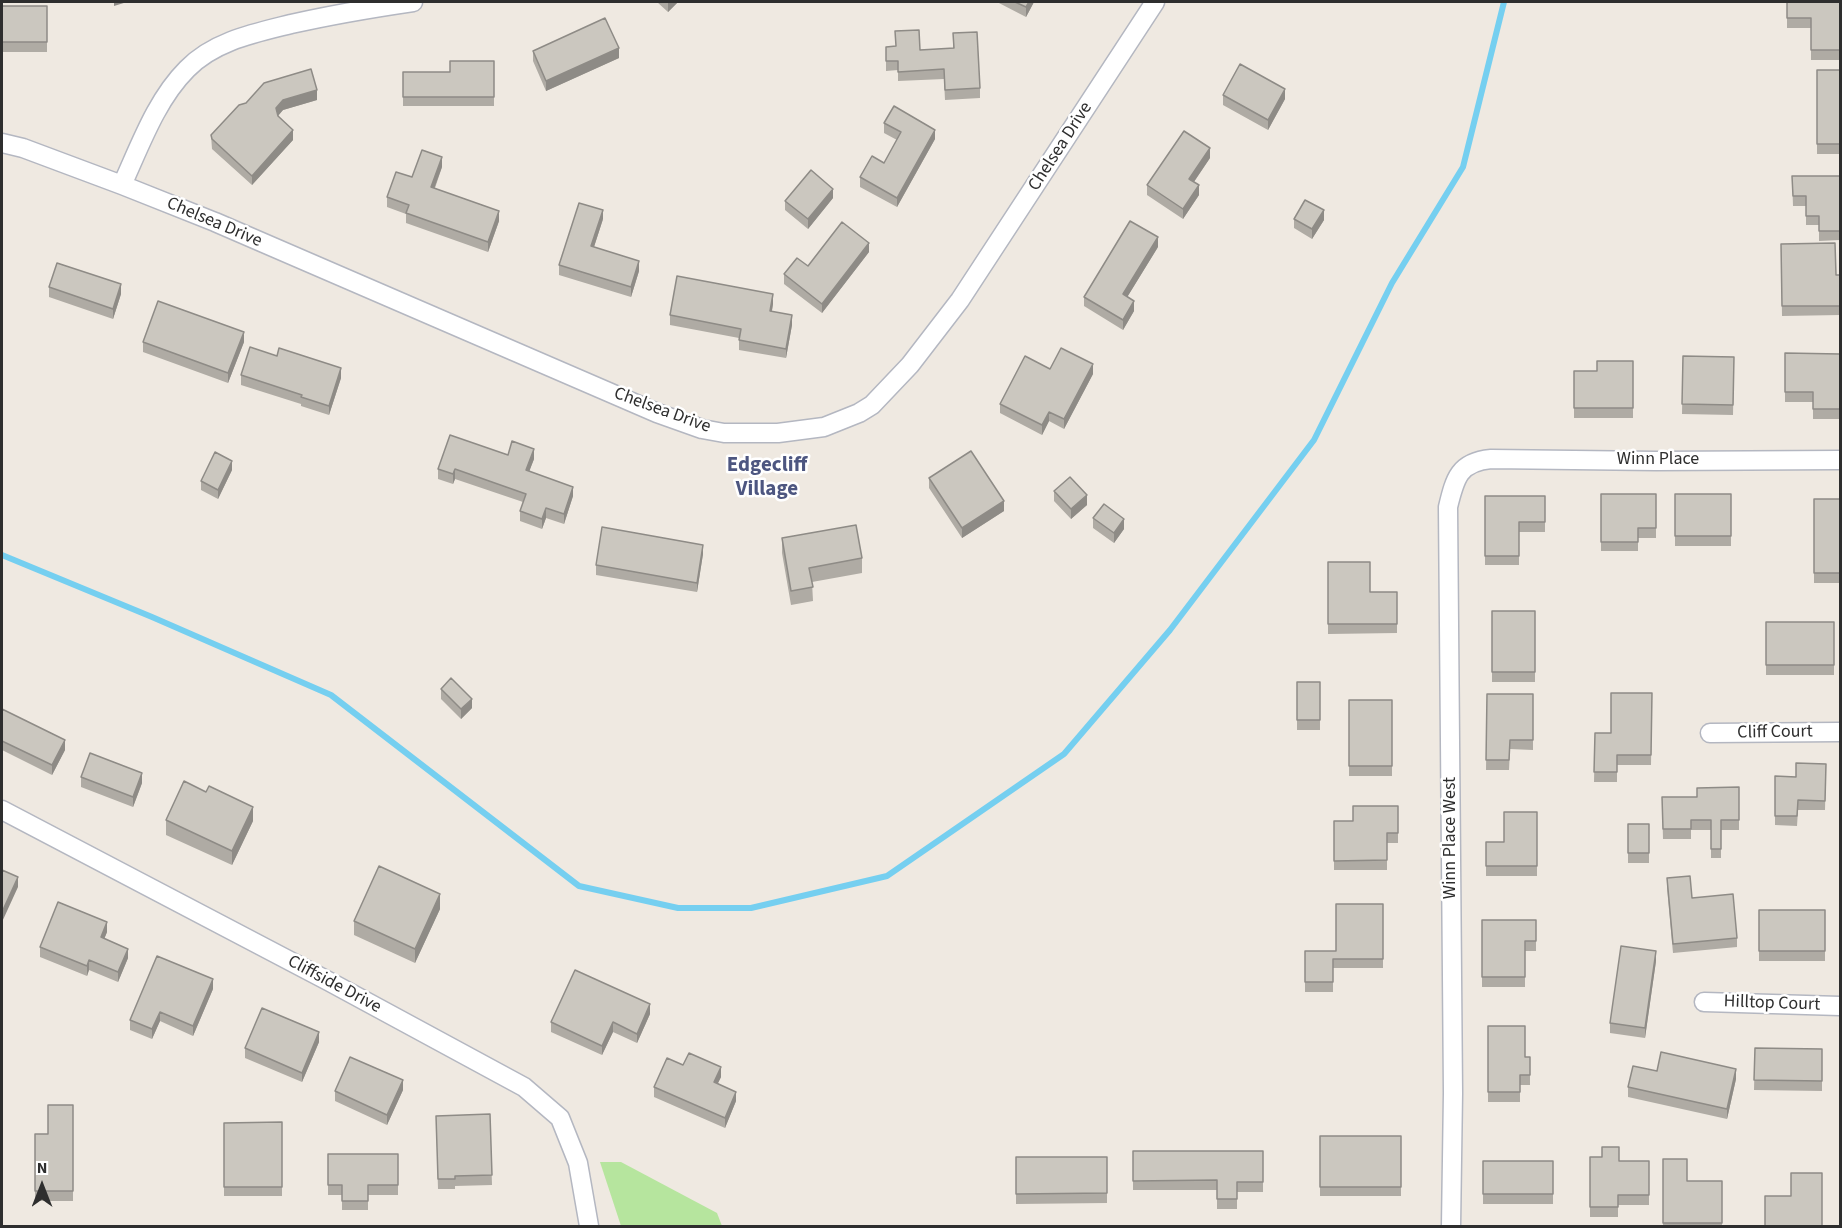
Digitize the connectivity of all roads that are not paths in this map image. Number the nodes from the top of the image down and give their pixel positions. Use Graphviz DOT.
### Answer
graph roads {
  1 [pos="413,2"];
  2 [pos="1155,2"];
  3 [pos="2,143"];
  4 [pos="122,185"];
  5 [pos="1476,460"];
  6 [pos="1840,460"];
  7 [pos="1840,732"];
  8 [pos="1710,734"];
  9 [pos="2,810"];
  10 [pos="1704,1002"];
  11 [pos="1840,1006"];
  12 [pos="589,1227"];
  13 [pos="1452,1227"];
  1 -- 4 [label="street"];
  2 -- 4 [label="street, Chelsea Drive"];
  3 -- 4 [label="street, Chelsea Drive"];
  5 -- 6 [label="street, Winn Place"];
  5 -- 13 [label="street, Winn Place West"];
  7 -- 8 [label="street, Cliff Court"];
  9 -- 12 [label="street, Cliffside Drive"];
  10 -- 11 [label="street, Hilltop Court"];
}
